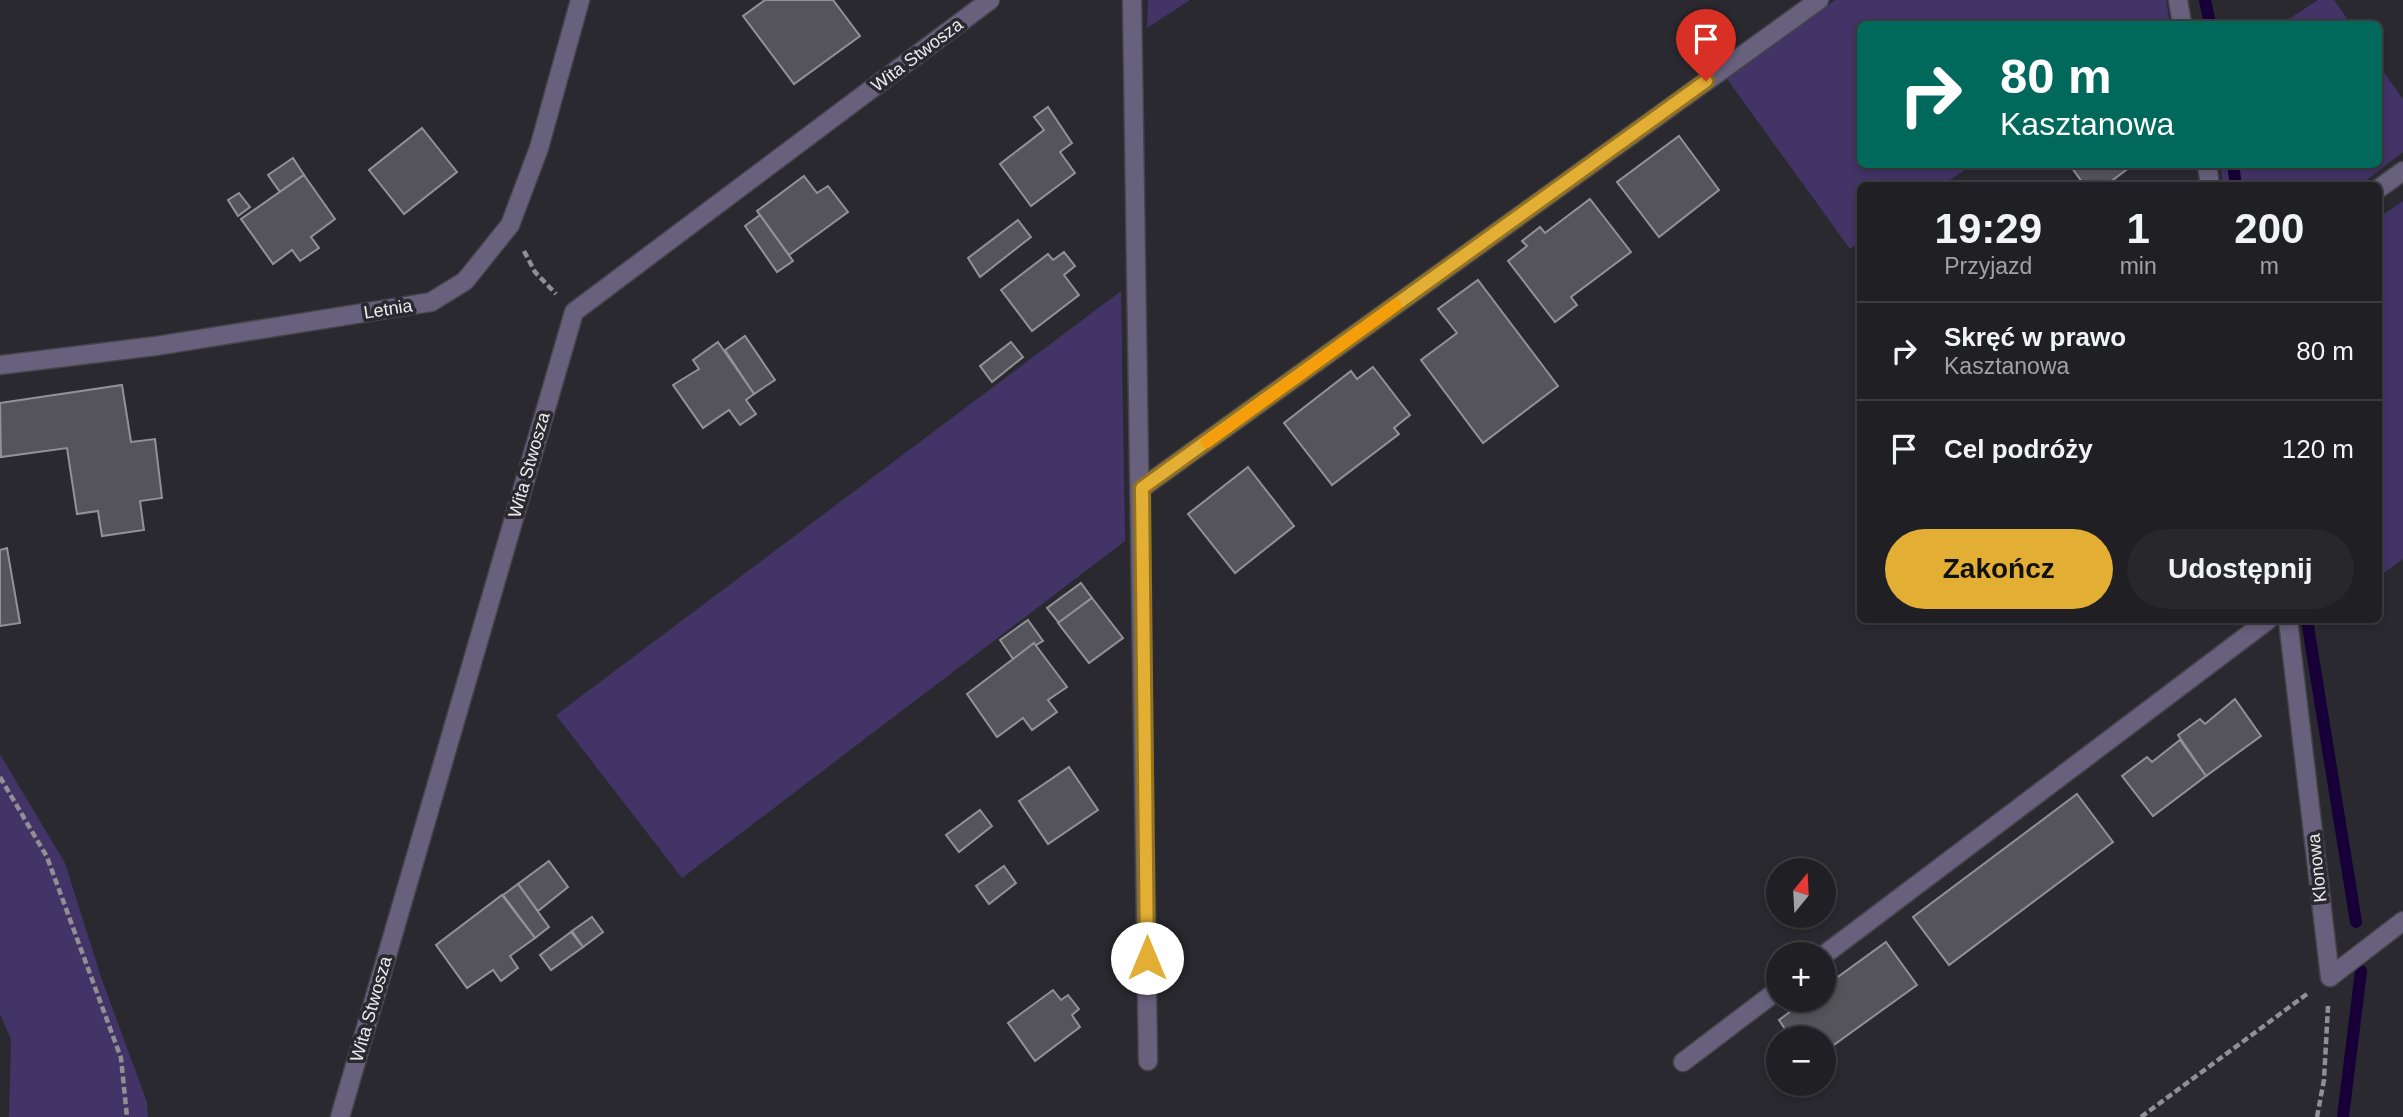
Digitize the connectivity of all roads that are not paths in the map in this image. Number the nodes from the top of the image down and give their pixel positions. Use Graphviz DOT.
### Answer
graph roads {
  1 [pos="580,0"];
  2 [pos="990,0"];
  3 [pos="1132,0"];
  4 [pos="1819,0"];
  5 [pos="2178,0"];
  6 [pos="2182,21"];
  7 [pos="2403,171"];
  8 [pos="2382,186"];
  9 [pos="0,365"];
  10 [pos="1142,488"];
  11 [pos="2264,623"];
  12 [pos="2288,623"];
  13 [pos="2403,921"];
  14 [pos="1836,946"];
  15 [pos="1766,999"];
  16 [pos="1148,1061"];
  17 [pos="1683,1062"];
  18 [pos="340,1117"];
  1 -- 9 [label="street, Letnia"];
  2 -- 18 [label="street, Wita Stwosza"];
  3 -- 10 [label="street"];
  4 -- 10 [label="street"];
  5 -- 6 [label="street"];
  7 -- 8 [label="street"];
  10 -- 16 [label="street"];
  11 -- 14 [label="street"];
  12 -- 13 [label="street, Klonowa"];
  15 -- 17 [label="street"];
}
